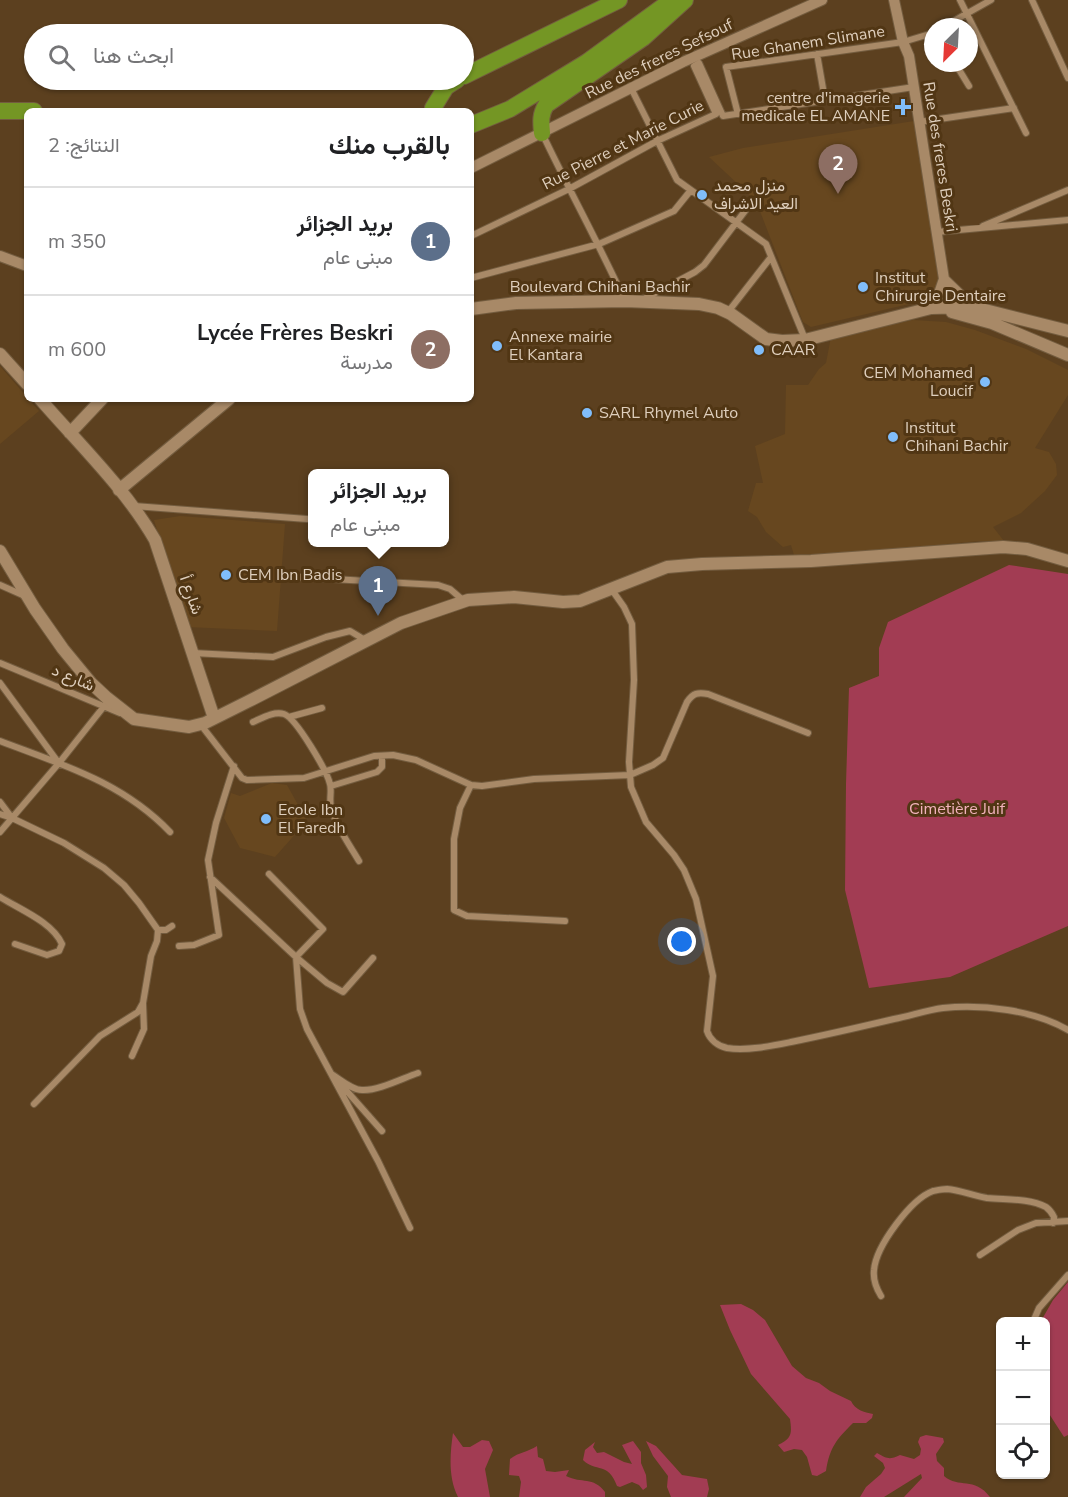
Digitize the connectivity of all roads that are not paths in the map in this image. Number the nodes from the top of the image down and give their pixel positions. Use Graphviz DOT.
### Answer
graph roads {
  1 [pos="619,0"];
  2 [pos="672,0"];
  3 [pos="685,0"];
  4 [pos="822,0"];
  5 [pos="894,0"];
  6 [pos="960,0"];
  7 [pos="991,0"];
  8 [pos="1032,0"];
  9 [pos="967,14"];
  10 [pos="960,18"];
  11 [pos="924,36"];
  12 [pos="903,42"];
  13 [pos="817,54"];
  14 [pos="474,71"];
  15 [pos="960,72"];
  16 [pos="1068,78"];
  17 [pos="969,86"];
  18 [pos="914,87"];
  19 [pos="631,88"];
  20 [pos="444,90"];
  21 [pos="825,100"];
  22 [pos="433,108"];
  23 [pos="1014,108"];
  24 [pos="0,111"];
  25 [pos="24,111"];
  26 [pos="738,114"];
  27 [pos="919,122"];
  28 [pos="474,124"];
  29 [pos="542,133"];
  30 [pos="1026,133"];
  31 [pos="657,141"];
  32 [pos="474,167"];
  33 [pos="568,189"];
  34 [pos="691,190"];
  35 [pos="1068,190"];
  36 [pos="751,203"];
  37 [pos="1068,220"];
  38 [pos="737,223"];
  39 [pos="978,228"];
  40 [pos="937,232"];
  41 [pos="474,235"];
  42 [pos="599,244"];
  43 [pos="0,256"];
  44 [pos="771,257"];
  45 [pos="24,265"];
  46 [pos="474,278"];
  47 [pos="944,279"];
  48 [pos="625,301"];
  49 [pos="639,301"];
  50 [pos="973,307"];
  51 [pos="932,308"];
  52 [pos="474,309"];
  53 [pos="728,312"];
  54 [pos="1068,331"];
  55 [pos="1068,337"];
  56 [pos="806,340"];
  57 [pos="1068,353"];
  58 [pos="0,354"];
  59 [pos="24,381"];
  60 [pos="43,402"];
  61 [pos="99,402"];
  62 [pos="225,402"];
  63 [pos="70,433"];
  64 [pos="120,489"];
  65 [pos="132,506"];
  66 [pos="307,519"];
  67 [pos="0,551"];
  68 [pos="1068,561"];
  69 [pos="297,577"];
  70 [pos="0,585"];
  71 [pos="612,590"];
  72 [pos="28,597"];
  73 [pos="464,601"];
  74 [pos="365,640"];
  75 [pos="193,653"];
  76 [pos="0,663"];
  77 [pos="0,683"];
  78 [pos="106,703"];
  79 [pos="322,708"];
  80 [pos="289,717"];
  81 [pos="214,718"];
  82 [pos="253,722"];
  83 [pos="200,724"];
  84 [pos="808,733"];
  85 [pos="0,741"];
  86 [pos="382,756"];
  87 [pos="59,763"];
  88 [pos="234,766"];
  89 [pos="326,770"];
  90 [pos="630,775"];
  91 [pos="471,784"];
  92 [pos="331,786"];
  93 [pos="0,802"];
  94 [pos="0,814"];
  95 [pos="12,818"];
  96 [pos="0,832"];
  97 [pos="171,832"];
  98 [pos="359,861"];
  99 [pos="269,874"];
  100 [pos="210,877"];
  101 [pos="0,897"];
  102 [pos="564,921"];
  103 [pos="172,926"];
  104 [pos="158,930"];
  105 [pos="15,944"];
  106 [pos="179,946"];
  107 [pos="296,957"];
  108 [pos="373,958"];
  109 [pos="143,1002"];
  110 [pos="1068,1030"];
  111 [pos="132,1056"];
  112 [pos="418,1073"];
  113 [pos="331,1074"];
  114 [pos="34,1104"];
  115 [pos="382,1131"];
  116 [pos="1068,1221"];
  117 [pos="1053,1223"];
  118 [pos="410,1228"];
  119 [pos="980,1255"];
  120 [pos="1068,1275"];
  121 [pos="880,1296"];
  122 [pos="1035,1317"];
  1 -- 14 [label="highway"];
  2 -- 28 [label="highway"];
  3 -- 29 [label="highway"];
  4 -- 19 [label="street, Rue des freres Sefsouf"];
  5 -- 12 [label="street"];
  6 -- 9 [label="street"];
  7 -- 9 [label="street"];
  8 -- 16 [label="street"];
  9 -- 10 [label="street"];
  9 -- 23 [label="street"];
  11 -- 12 [label="street"];
  12 -- 13 [label="street, Rue Ghanem Slimane"];
  12 -- 18 [label="street, Rue des freres Beskri"];
  13 -- 21 [label="street"];
  13 -- 26 [label="street, Rue Ghanem Slimane"];
  15 -- 17 [label="street"];
  18 -- 21 [label="street"];
  18 -- 27 [label="street, Rue des freres Beskri"];
  19 -- 29 [label="street, Rue des freres Sefsouf"];
  19 -- 31 [label="street"];
  20 -- 22 [label="highway"];
  21 -- 26 [label="street"];
  23 -- 27 [label="street"];
  23 -- 30 [label="street"];
  24 -- 25 [label="highway"];
  26 -- 31 [label="street, Rue Pierre et Marie Curie"];
  27 -- 40 [label="street, Rue des freres Beskri"];
  29 -- 32 [label="street, Rue des freres Sefsouf"];
  29 -- 33 [label="street"];
  31 -- 33 [label="street, Rue Pierre et Marie Curie"];
  31 -- 34 [label="street"];
  33 -- 41 [label="street, Rue Pierre et Marie Curie"];
  33 -- 42 [label="street"];
  34 -- 38 [label="street"];
  34 -- 42 [label="street"];
  35 -- 39 [label="street"];
  36 -- 38 [label="street"];
  37 -- 39 [label="street"];
  38 -- 44 [label="street"];
  38 -- 49 [label="street"];
  39 -- 40 [label="street"];
  40 -- 47 [label="street, Rue des freres Beskri"];
  42 -- 46 [label="street"];
  42 -- 48 [label="street"];
  43 -- 45 [label="street"];
  44 -- 53 [label="street"];
  44 -- 56 [label="street"];
  47 -- 50 [label="street"];
  47 -- 51 [label="street, Rue des freres Beskri"];
  48 -- 49 [label="main road, Boulevard Chihani Bachir"];
  48 -- 52 [label="main road, Boulevard Chihani Bachir"];
  49 -- 53 [label="main road, Boulevard Chihani Bachir"];
  50 -- 51 [label="main road, Boulevard Chihani Bachir"];
  50 -- 54 [label="main road, Boulevard Chihani Bachir"];
  51 -- 56 [label="main road, Boulevard Chihani Bachir"];
  51 -- 57 [label="main road"];
  53 -- 56 [label="main road, Boulevard Chihani Bachir"];
  55 -- 57 [label="main road"];
  58 -- 59 [label="main road"];
  60 -- 63 [label="main road, شارع أ"];
  61 -- 63 [label="main road"];
  62 -- 64 [label="main road"];
  63 -- 64 [label="main road, شارع أ"];
  64 -- 65 [label="main road, شارع أ"];
  65 -- 66 [label="street"];
  65 -- 75 [label="main road, شارع أ"];
  67 -- 72 [label="main road"];
  68 -- 71 [label="main road"];
  69 -- 73 [label="street"];
  70 -- 72 [label="street"];
  71 -- 73 [label="main road"];
  71 -- 90 [label="street"];
  72 -- 78 [label="main road"];
  73 -- 74 [label="main road"];
  74 -- 75 [label="street"];
  74 -- 81 [label="main road"];
  75 -- 81 [label="main road, شارع أ"];
  76 -- 78 [label="street, شارع د"];
  77 -- 87 [label="street"];
  78 -- 83 [label="main road"];
  78 -- 87 [label="street"];
  79 -- 80 [label="street"];
  80 -- 82 [label="street"];
  80 -- 89 [label="street"];
  81 -- 83 [label="main road"];
  83 -- 88 [label="street"];
  84 -- 90 [label="street"];
  85 -- 87 [label="street"];
  86 -- 89 [label="street"];
  86 -- 91 [label="street"];
  86 -- 92 [label="street"];
  87 -- 95 [label="street"];
  87 -- 97 [label="street"];
  88 -- 89 [label="street"];
  88 -- 100 [label="street"];
  89 -- 92 [label="street"];
  90 -- 91 [label="street"];
  90 -- 110 [label="street"];
  91 -- 102 [label="street"];
  92 -- 98 [label="street"];
  93 -- 95 [label="street"];
  94 -- 95 [label="street"];
  95 -- 96 [label="street"];
  95 -- 104 [label="street"];
  99 -- 107 [label="street"];
  100 -- 106 [label="street"];
  100 -- 107 [label="street"];
  101 -- 105 [label="street"];
  103 -- 104 [label="street"];
  104 -- 109 [label="street"];
  107 -- 108 [label="street"];
  107 -- 113 [label="street"];
  109 -- 111 [label="street"];
  109 -- 114 [label="street"];
  112 -- 113 [label="street"];
  113 -- 115 [label="street"];
  113 -- 118 [label="street"];
  116 -- 117 [label="street"];
  117 -- 119 [label="street"];
  117 -- 121 [label="street"];
  120 -- 122 [label="street"];
}
